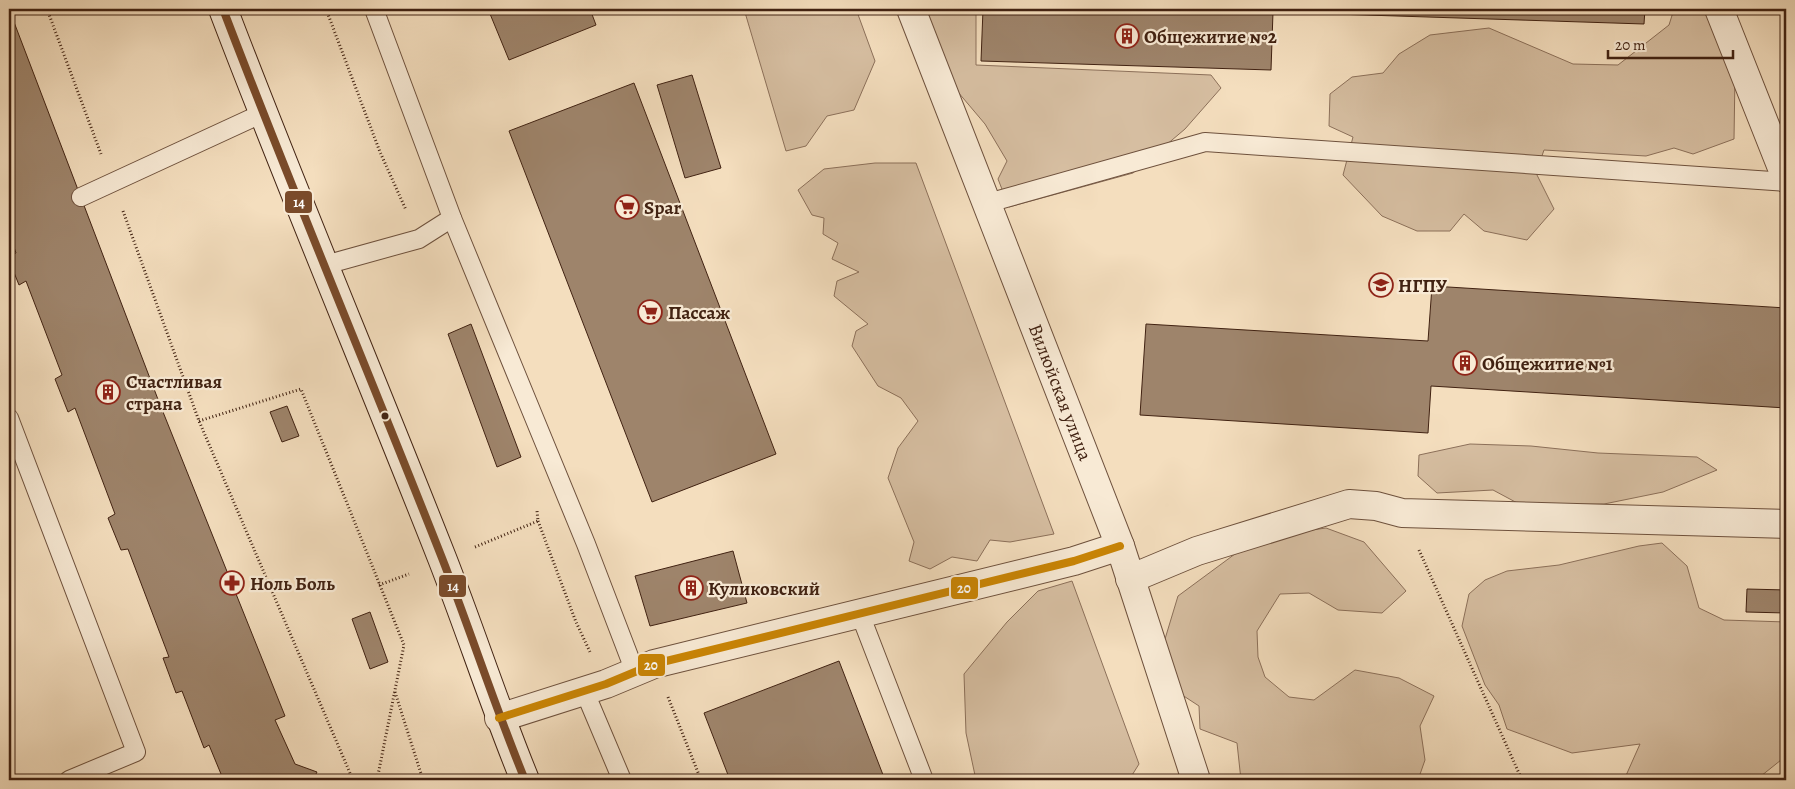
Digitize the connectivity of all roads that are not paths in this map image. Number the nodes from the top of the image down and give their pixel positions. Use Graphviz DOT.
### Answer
graph roads {
  1 [pos="223,9"];
  2 [pos="374,9"];
  3 [pos="911,9"];
  4 [pos="1719,9"];
  5 [pos="263,113"];
  6 [pos="1786,178"];
  7 [pos="1786,182"];
  8 [pos="81,197"];
  9 [pos="988,203"];
  10 [pos="452,218"];
  11 [pos="325,265"];
  12 [pos="9,418"];
  13 [pos="1786,524"];
  14 [pos="1120,546"];
  15 [pos="1130,579"];
  16 [pos="860,614"];
  17 [pos="644,668"];
  18 [pos="595,687"];
  19 [pos="500,718"];
  20 [pos="69,780"];
  21 [pos="525,780"];
  22 [pos="622,780"];
  23 [pos="924,780"];
  24 [pos="1196,780"];
  1 -- 5 [label="street"];
  2 -- 10 [label="lane"];
  3 -- 9 [label="street, Вилюйская улица"];
  4 -- 6 [label="street"];
  5 -- 8 [label="lane"];
  5 -- 11 [label="street"];
  7 -- 9 [label="lane"];
  9 -- 14 [label="street, Вилюйская улица"];
  10 -- 11 [label="lane"];
  10 -- 17 [label="lane"];
  11 -- 19 [label="street"];
  12 -- 20 [label="lane"];
  13 -- 15 [label="street"];
  14 -- 15 [label="street, Вилюйская улица"];
  14 -- 16 [label="street"];
  15 -- 24 [label="street, Вилюйская улица"];
  16 -- 17 [label="street"];
  16 -- 23 [label="lane"];
  17 -- 18 [label="street"];
  18 -- 19 [label="street"];
  18 -- 22 [label="lane"];
  19 -- 21 [label="street"];
}
